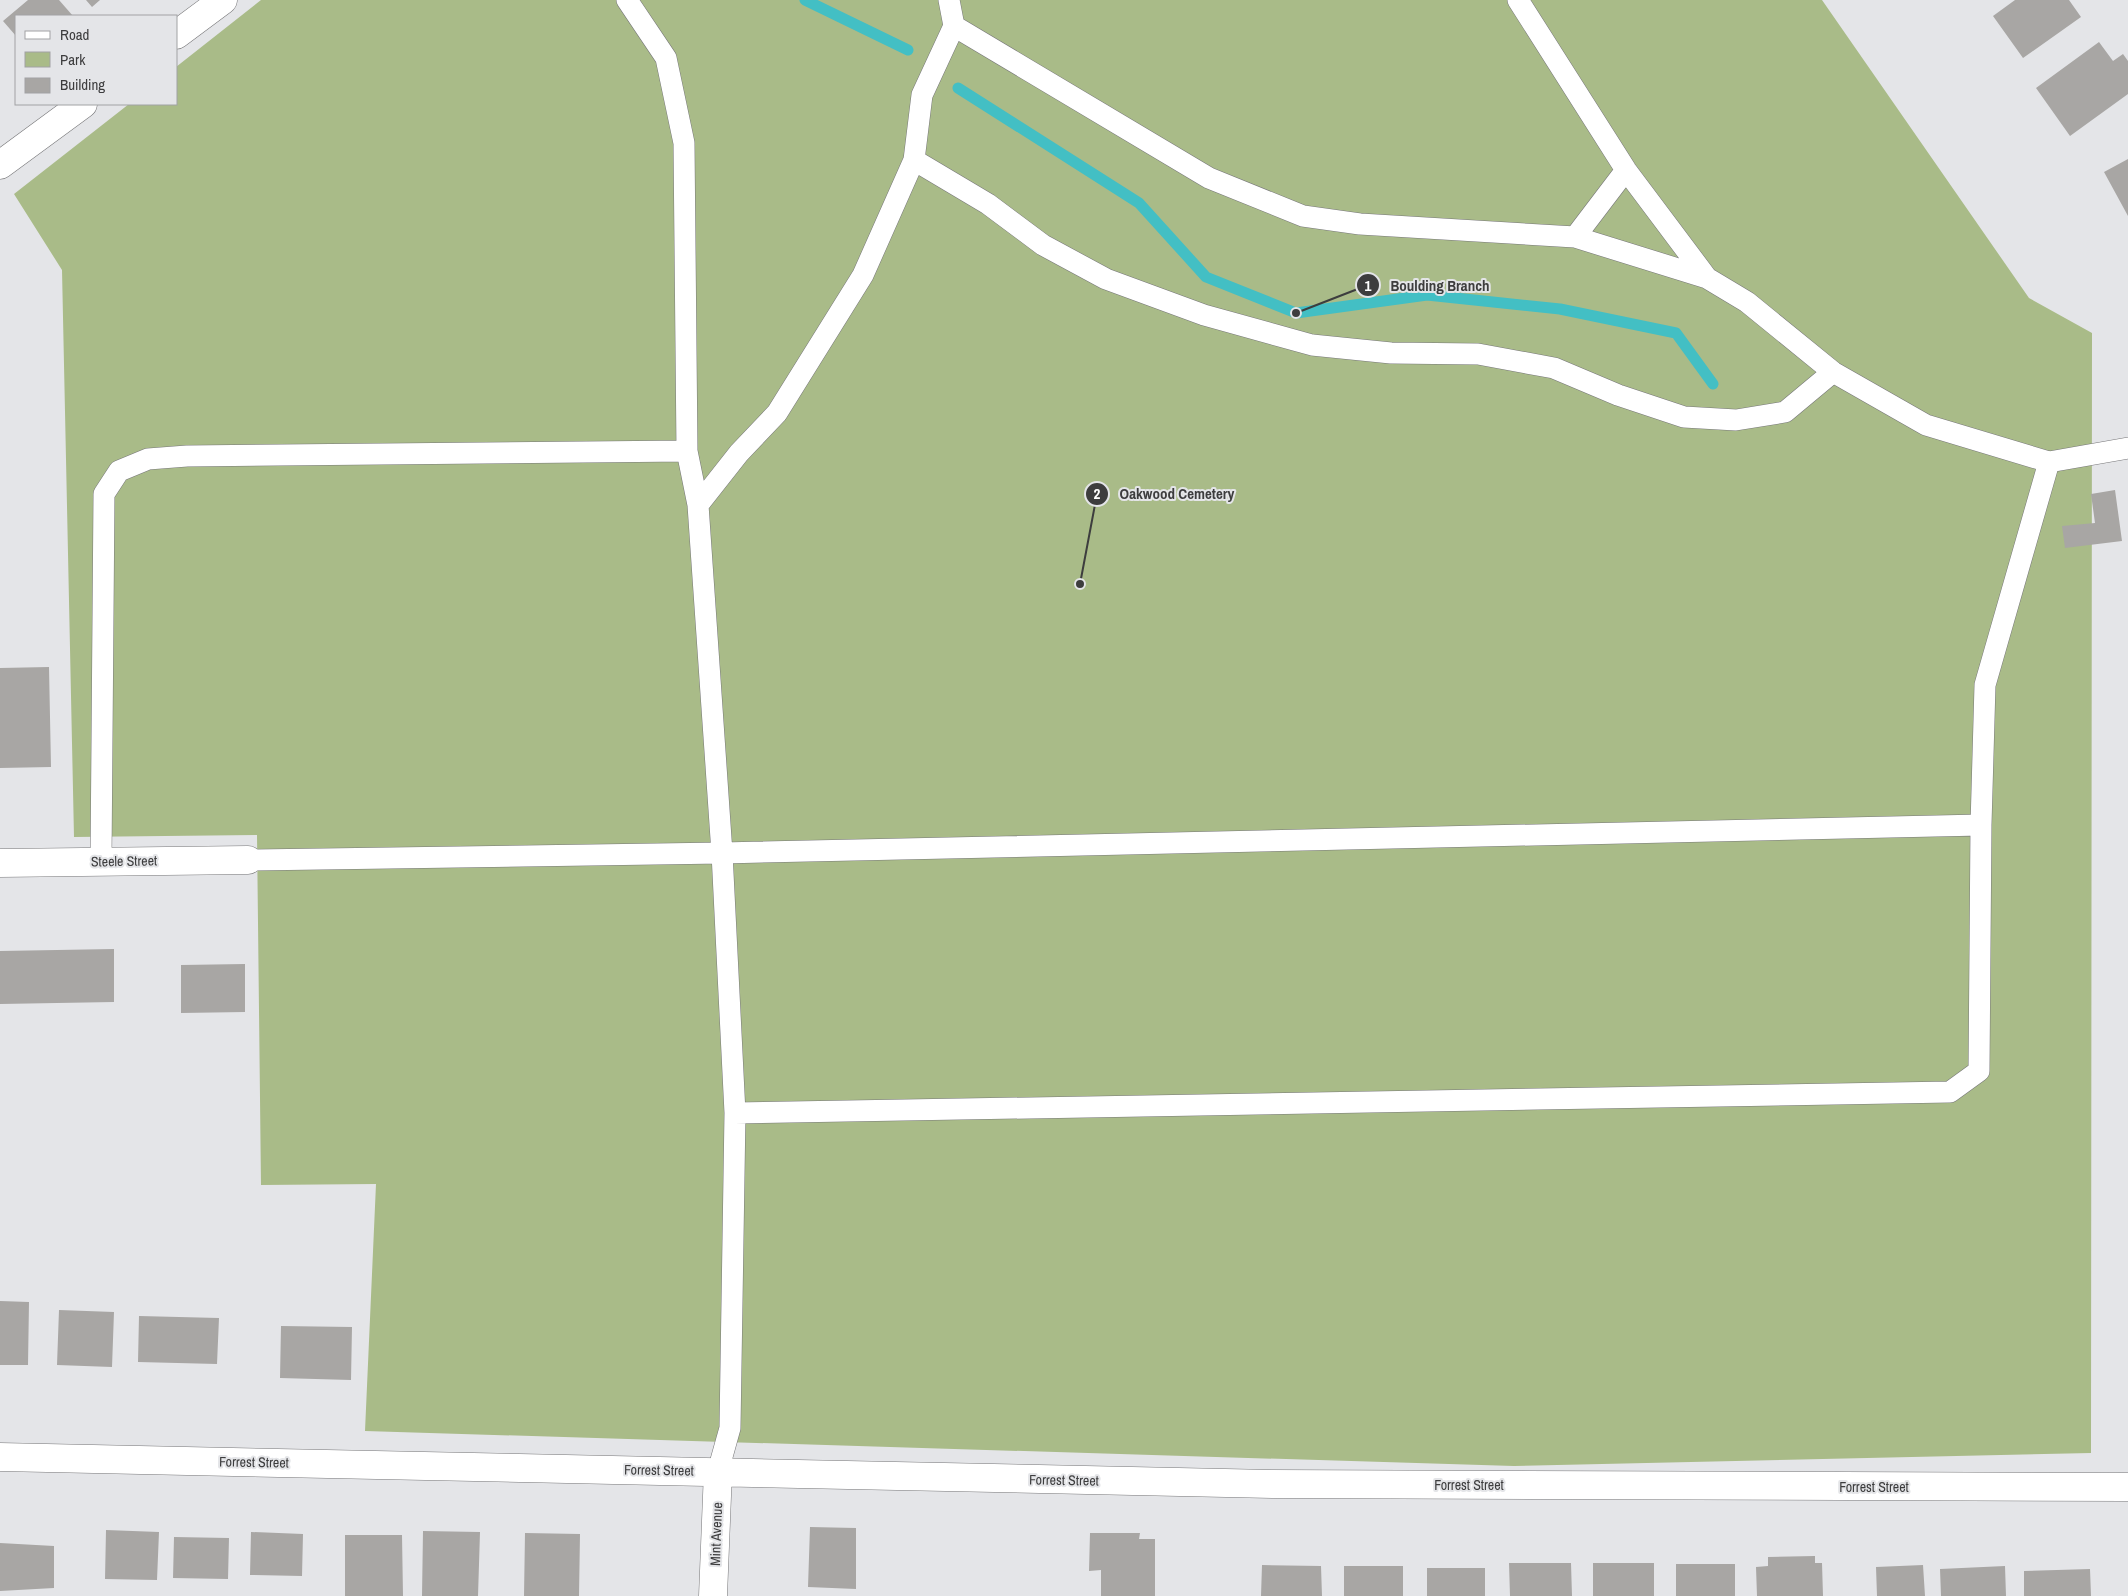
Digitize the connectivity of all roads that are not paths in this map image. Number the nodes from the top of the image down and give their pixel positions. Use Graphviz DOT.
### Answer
graph roads {
  1 [pos="223,0"];
  2 [pos="627,0"];
  3 [pos="949,0"];
  4 [pos="1518,0"];
  5 [pos="954,26"];
  6 [pos="178,34"];
  7 [pos="82,105"];
  8 [pos="914,160"];
  9 [pos="0,165"];
  10 [pos="1626,170"];
  11 [pos="1575,237"];
  12 [pos="1707,278"];
  13 [pos="1833,372"];
  14 [pos="2128,448"];
  15 [pos="687,451"];
  16 [pos="2049,462"];
  17 [pos="698,506"];
  18 [pos="1981,825"];
  19 [pos="722,853"];
  20 [pos="248,860"];
  21 [pos="101,862"];
  22 [pos="0,863"];
  23 [pos="735,1113"];
  24 [pos="0,1457"];
  25 [pos="718,1472"];
  26 [pos="2128,1488"];
  27 [pos="713,1596"];
  1 -- 6 [label="street"];
  2 -- 15 [label="lane"];
  3 -- 5 [label="lane"];
  4 -- 10 [label="lane"];
  5 -- 8 [label="lane"];
  5 -- 11 [label="lane"];
  7 -- 9 [label="street"];
  8 -- 13 [label="lane"];
  8 -- 17 [label="lane"];
  10 -- 11 [label="lane"];
  10 -- 12 [label="lane"];
  11 -- 12 [label="lane"];
  12 -- 13 [label="lane"];
  13 -- 16 [label="lane"];
  14 -- 16 [label="lane"];
  15 -- 17 [label="lane"];
  15 -- 21 [label="lane"];
  16 -- 18 [label="lane"];
  17 -- 19 [label="lane"];
  18 -- 19 [label="lane"];
  18 -- 23 [label="lane"];
  19 -- 20 [label="lane"];
  19 -- 23 [label="lane"];
  20 -- 21 [label="street, Steele Street"];
  21 -- 22 [label="street, Steele Street"];
  23 -- 25 [label="lane"];
  24 -- 25 [label="street, Forrest Street"];
  25 -- 26 [label="street, Forrest Street"];
  25 -- 27 [label="street, Mint Avenue"];
}
